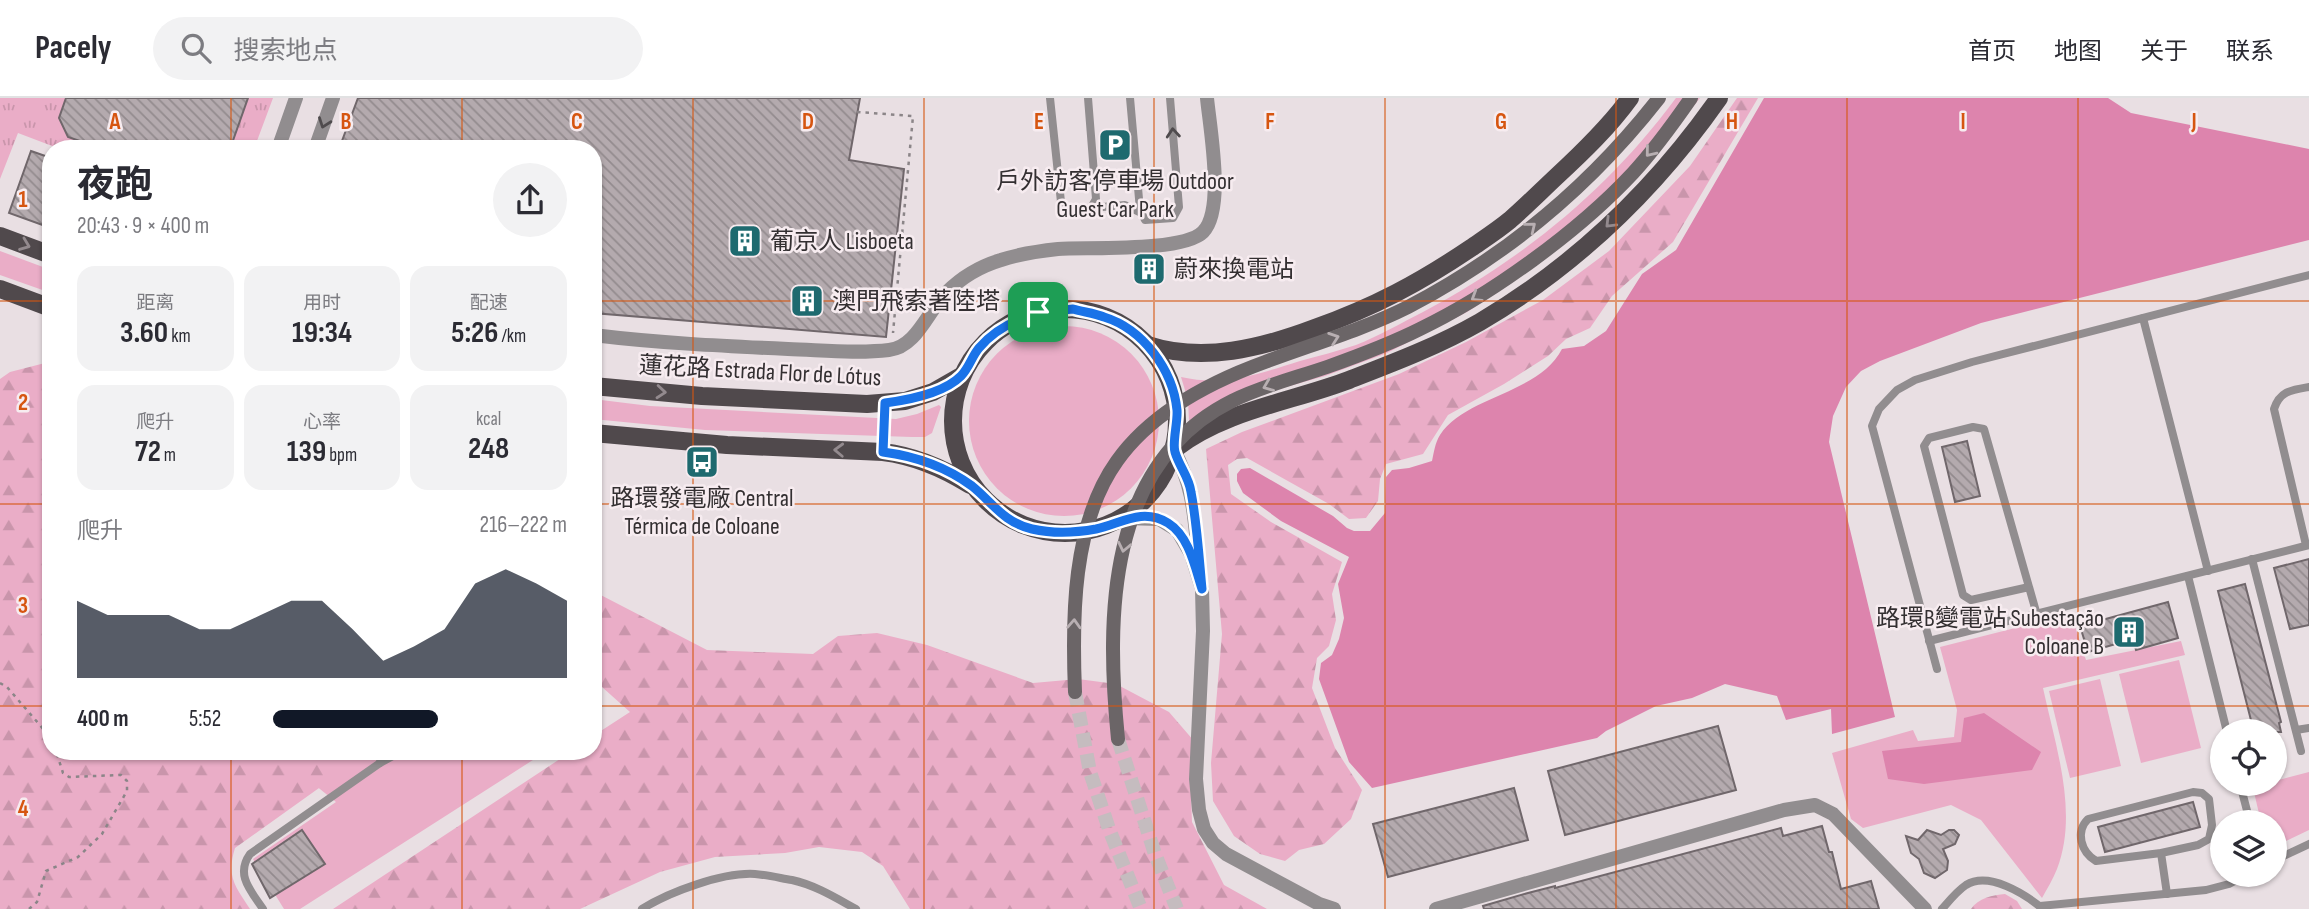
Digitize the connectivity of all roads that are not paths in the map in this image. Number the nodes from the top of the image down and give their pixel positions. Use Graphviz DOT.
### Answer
graph roads {
  1 [pos="296,98"];
  2 [pos="333,98"];
  3 [pos="1050,98"];
  4 [pos="1088,98"];
  5 [pos="1130,98"];
  6 [pos="1170,98"];
  7 [pos="1207,98"];
  8 [pos="1630,98"];
  9 [pos="1658,98"];
  10 [pos="1691,98"];
  11 [pos="1719,98"];
  12 [pos="281,140"];
  13 [pos="317,140"];
  14 [pos="1091,208"];
  15 [pos="1141,214"];
  16 [pos="0,236"];
  17 [pos="42,252"];
  18 [pos="2309,275"];
  19 [pos="0,289"];
  20 [pos="42,305"];
  21 [pos="2143,318"];
  22 [pos="602,336"];
  23 [pos="1148,345"];
  24 [pos="961,376"];
  25 [pos="602,387"];
  26 [pos="2309,387"];
  27 [pos="602,434"];
  28 [pos="1174,450"];
  29 [pos="973,487"];
  30 [pos="1124,518"];
  31 [pos="2307,545"];
  32 [pos="2252,559"];
  33 [pos="2208,571"];
  34 [pos="2188,576"];
  35 [pos="2029,587"];
  36 [pos="1202,589"];
  37 [pos="2037,615"];
  38 [pos="1930,641"];
  39 [pos="1937,669"];
  40 [pos="1075,692"];
  41 [pos="2224,719"];
  42 [pos="2309,728"];
  43 [pos="2296,730"];
  44 [pos="1118,739"];
  45 [pos="2301,751"];
  46 [pos="380,760"];
  47 [pos="386,760"];
  48 [pos="380,763"];
  49 [pos="2309,844"];
  50 [pos="2161,853"];
  51 [pos="2287,854"];
  52 [pos="2218,887"];
  53 [pos="2167,894"];
  54 [pos="2096,902"];
  55 [pos="2041,907"];
  56 [pos="262,909"];
  57 [pos="642,909"];
  58 [pos="856,909"];
  59 [pos="1334,909"];
  60 [pos="1436,909"];
  61 [pos="1925,909"];
  62 [pos="1942,909"];
  63 [pos="2090,909"];
  1 -- 12 [label="street"];
  2 -- 13 [label="street, one-way"];
  3 -- 14 [label="lane"];
  4 -- 14 [label="lane"];
  5 -- 15 [label="lane"];
  15 -- 6 [label="lane, one-way"];
  7 -- 22 [label="street"];
  8 -- 23 [label="main road"];
  40 -- 9 [label="main road, one-way, bridge"];
  10 -- 44 [label="main road, one-way, bridge"];
  11 -- 28 [label="main road, one-way"];
  14 -- 15 [label="lane"];
  16 -- 17 [label="main road, one-way"];
  18 -- 21 [label="lane"];
  19 -- 20 [label="main road"];
  21 -- 33 [label="lane"];
  21 -- 38 [label="lane"];
  23 -- 24 [label="main road"];
  23 -- 28 [label="main road"];
  25 -- 24 [label="main road, 蓮花路 Estrada Flor de Lótus, one-way"];
  24 -- 29 [label="main road"];
  26 -- 31 [label="lane"];
  29 -- 27 [label="main road, one-way"];
  28 -- 30 [label="main road"];
  28 -- 36 [label="street"];
  29 -- 30 [label="main road"];
  30 -- 36 [label="street"];
  31 -- 32 [label="lane"];
  32 -- 33 [label="lane"];
  32 -- 43 [label="lane"];
  33 -- 34 [label="lane"];
  34 -- 37 [label="lane"];
  34 -- 41 [label="lane"];
  35 -- 35 [label="lane"];
  35 -- 37 [label="lane"];
  36 -- 59 [label="street"];
  37 -- 38 [label="lane"];
  38 -- 39 [label="lane"];
  42 -- 43 [label="lane"];
  43 -- 45 [label="lane"];
  46 -- 48 [label="lane"];
  47 -- 48 [label="lane"];
  48 -- 56 [label="lane"];
  49 -- 51 [label="lane"];
  50 -- 50 [label="lane"];
  50 -- 53 [label="lane"];
  52 -- 53 [label="lane"];
  53 -- 54 [label="lane"];
  54 -- 55 [label="lane"];
  54 -- 63 [label="lane"];
  55 -- 62 [label="lane"];
  57 -- 58 [label="lane"];
  60 -- 61 [label="street"];
}
